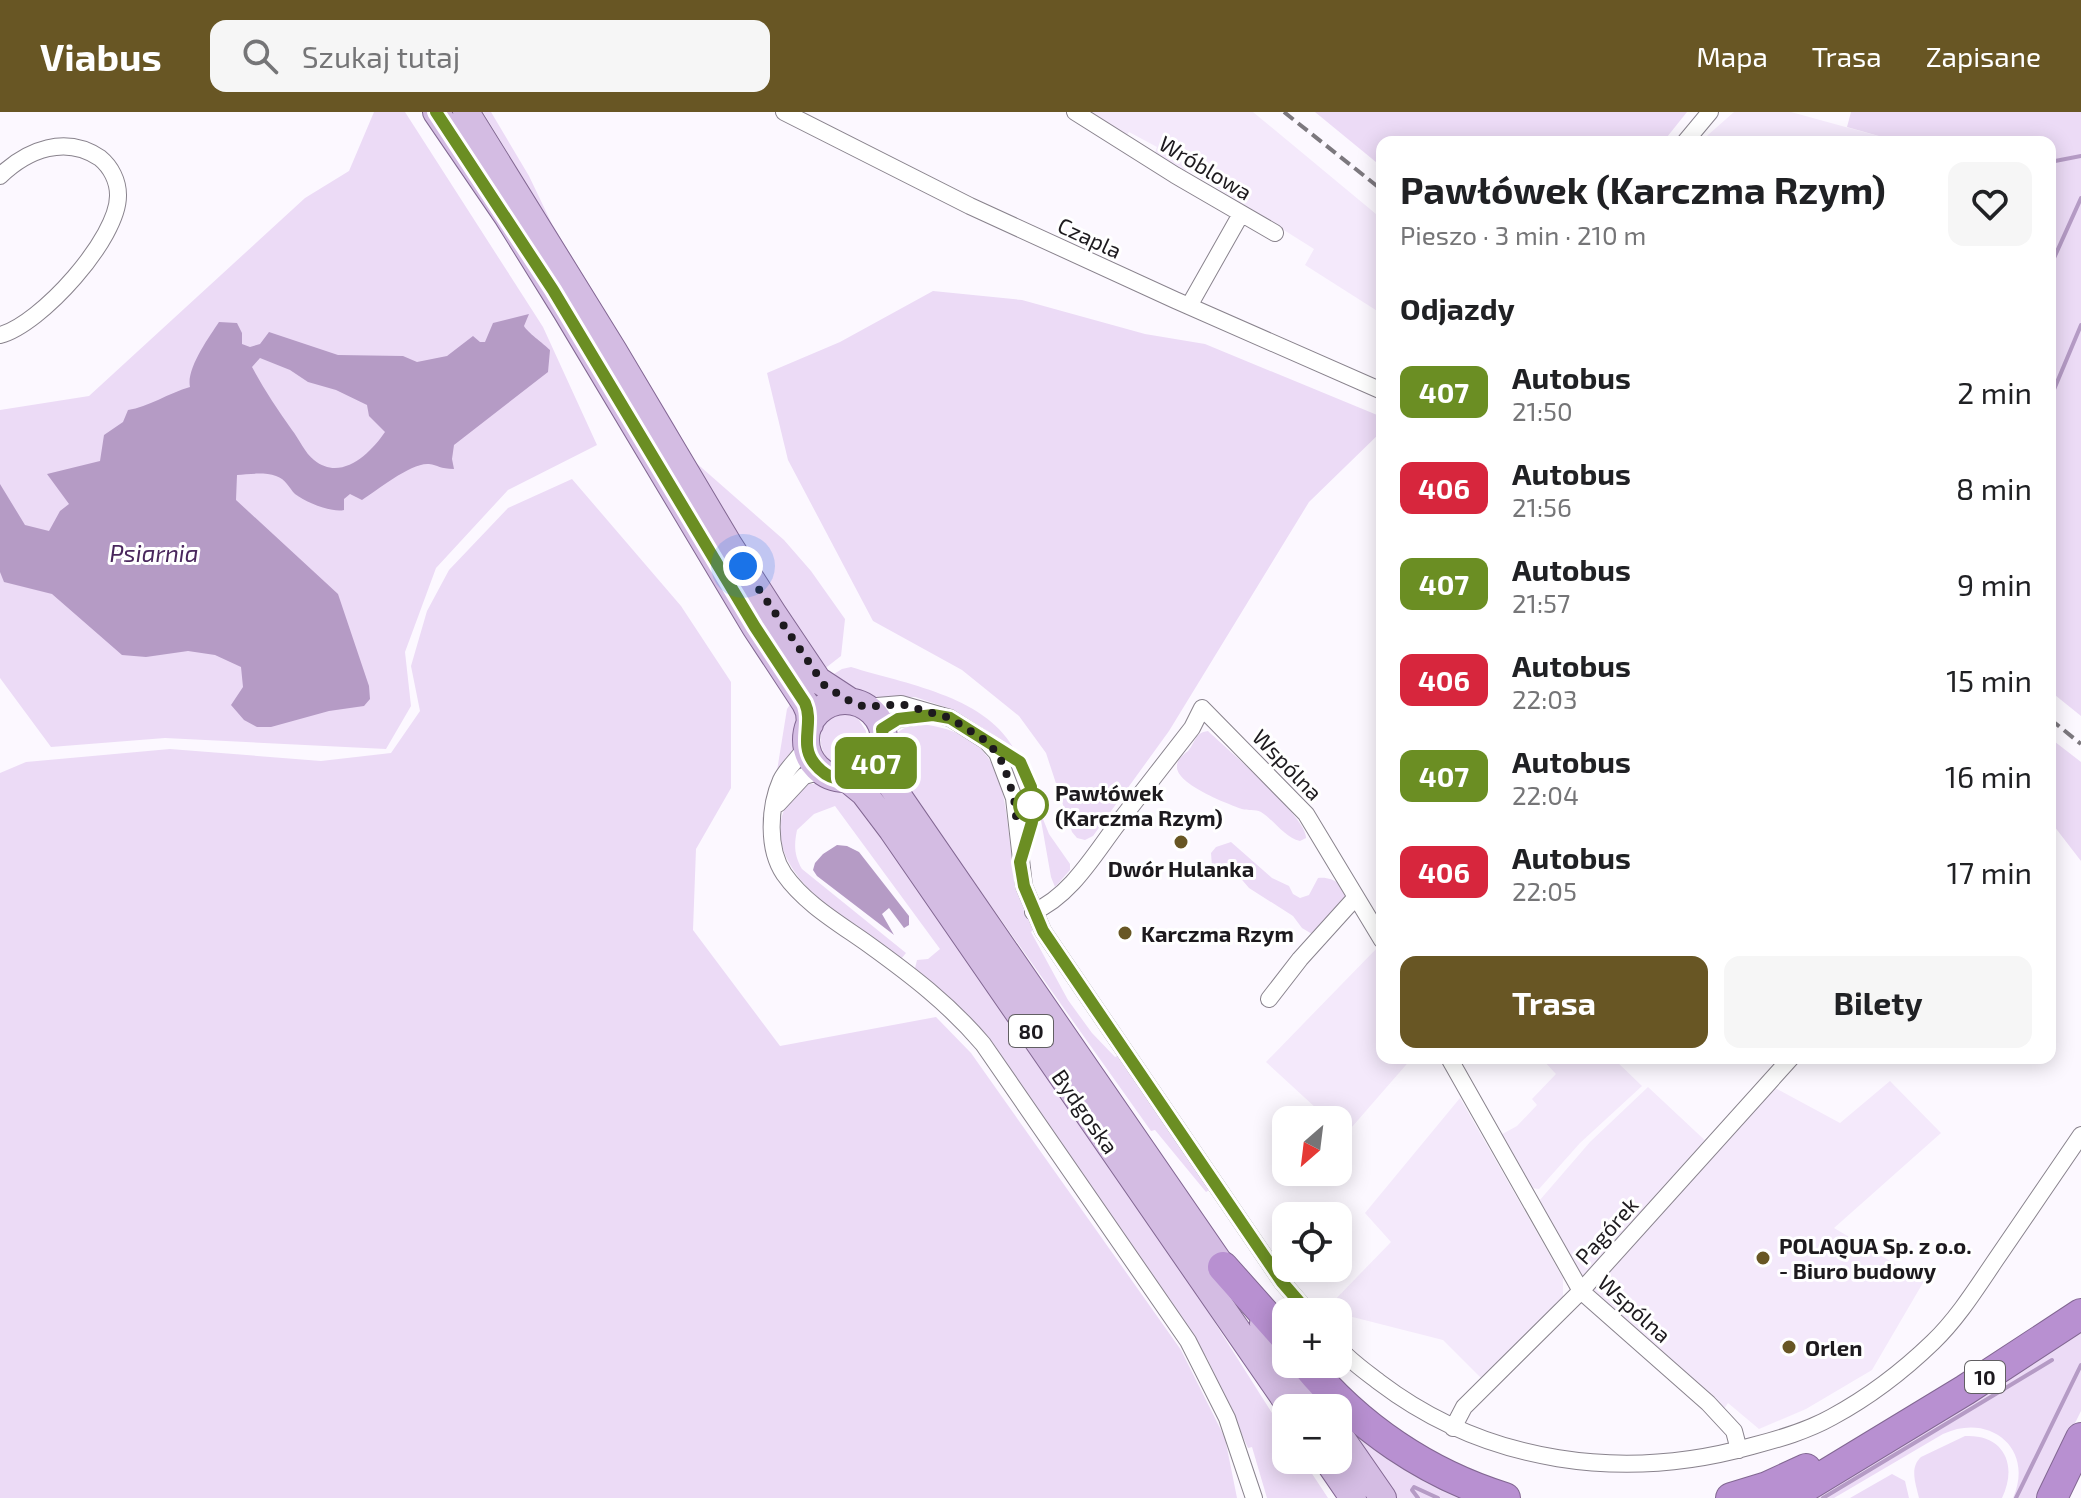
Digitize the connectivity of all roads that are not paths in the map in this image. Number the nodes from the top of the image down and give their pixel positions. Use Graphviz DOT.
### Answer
graph roads {
  1 [pos="436,112"];
  2 [pos="466,112"];
  3 [pos="784,112"];
  4 [pos="1075,112"];
  5 [pos="1710,112"];
  6 [pos="1690,136"];
  7 [pos="0,176"];
  8 [pos="1241,214"];
  9 [pos="1275,233"];
  10 [pos="1189,306"];
  11 [pos="0,335"];
  12 [pos="1376,388"];
  13 [pos="664,454"];
  14 [pos="858,704"];
  15 [pos="933,715"];
  16 [pos="808,735"];
  17 [pos="882,742"];
  18 [pos="835,775"];
  19 [pos="775,808"];
  20 [pos="1356,897"];
  21 [pos="1033,912"];
  22 [pos="1376,930"];
  23 [pos="1269,999"];
  24 [pos="1452,1064"];
  25 [pos="1786,1064"];
  26 [pos="2081,1135"];
  27 [pos="1223,1267"];
  28 [pos="1581,1291"];
  29 [pos="1296,1298"];
  30 [pos="2081,1314"];
  31 [pos="1272,1322"];
  32 [pos="1272,1338"];
  33 [pos="1352,1358"];
  34 [pos="1318,1378"];
  35 [pos="1281,1394"];
  36 [pos="1453,1428"];
  37 [pos="1893,1433"];
  38 [pos="2081,1438"];
  39 [pos="1739,1450"];
  40 [pos="1352,1453"];
  41 [pos="1337,1474"];
  42 [pos="1254,1498"];
  43 [pos="1353,1498"];
  44 [pos="1383,1498"];
  45 [pos="1505,1498"];
  46 [pos="1731,1498"];
  47 [pos="1787,1498"];
  48 [pos="2052,1498"];
  1 -- 13 [label="main road, 80"];
  2 -- 13 [label="main road, 80"];
  3 -- 10 [label="street, Czapla"];
  4 -- 8 [label="street, Wróblowa"];
  5 -- 6 [label="street"];
  7 -- 11 [label="street"];
  8 -- 9 [label="street, Wróblowa"];
  8 -- 10 [label="street"];
  10 -- 12 [label="street, Czapla"];
  13 -- 14 [label="main road, 80"];
  13 -- 16 [label="main road, 80"];
  14 -- 15 [label="street"];
  14 -- 16 [label="main road"];
  14 -- 17 [label="main road, 80"];
  15 -- 17 [label="street"];
  15 -- 21 [label="street"];
  16 -- 18 [label="main road, 80"];
  16 -- 19 [label="street"];
  17 -- 18 [label="main road"];
  17 -- 27 [label="main road, Bydgoska / 80"];
  18 -- 19 [label="street"];
  18 -- 35 [label="main road, Bydgoska / 80"];
  19 -- 42 [label="street"];
  20 -- 21 [label="street, Wspólna"];
  20 -- 22 [label="street, Wspólna"];
  20 -- 23 [label="street"];
  21 -- 29 [label="street"];
  24 -- 28 [label="street, Wspólna"];
  25 -- 28 [label="street, Pagórek"];
  26 -- 39 [label="street"];
  27 -- 31 [label="highway"];
  27 -- 32 [label="main road, 80"];
  28 -- 36 [label="street, Pagórek"];
  28 -- 39 [label="street, Wspólna"];
  30 -- 37 [label="highway, 10"];
  33 -- 36 [label="street"];
  34 -- 45 [label="highway"];
  36 -- 39 [label="street"];
  37 -- 46 [label="highway"];
  37 -- 47 [label="highway, 10"];
  38 -- 48 [label="highway"];
  40 -- 44 [label="main road"];
  41 -- 43 [label="main road"];
}
